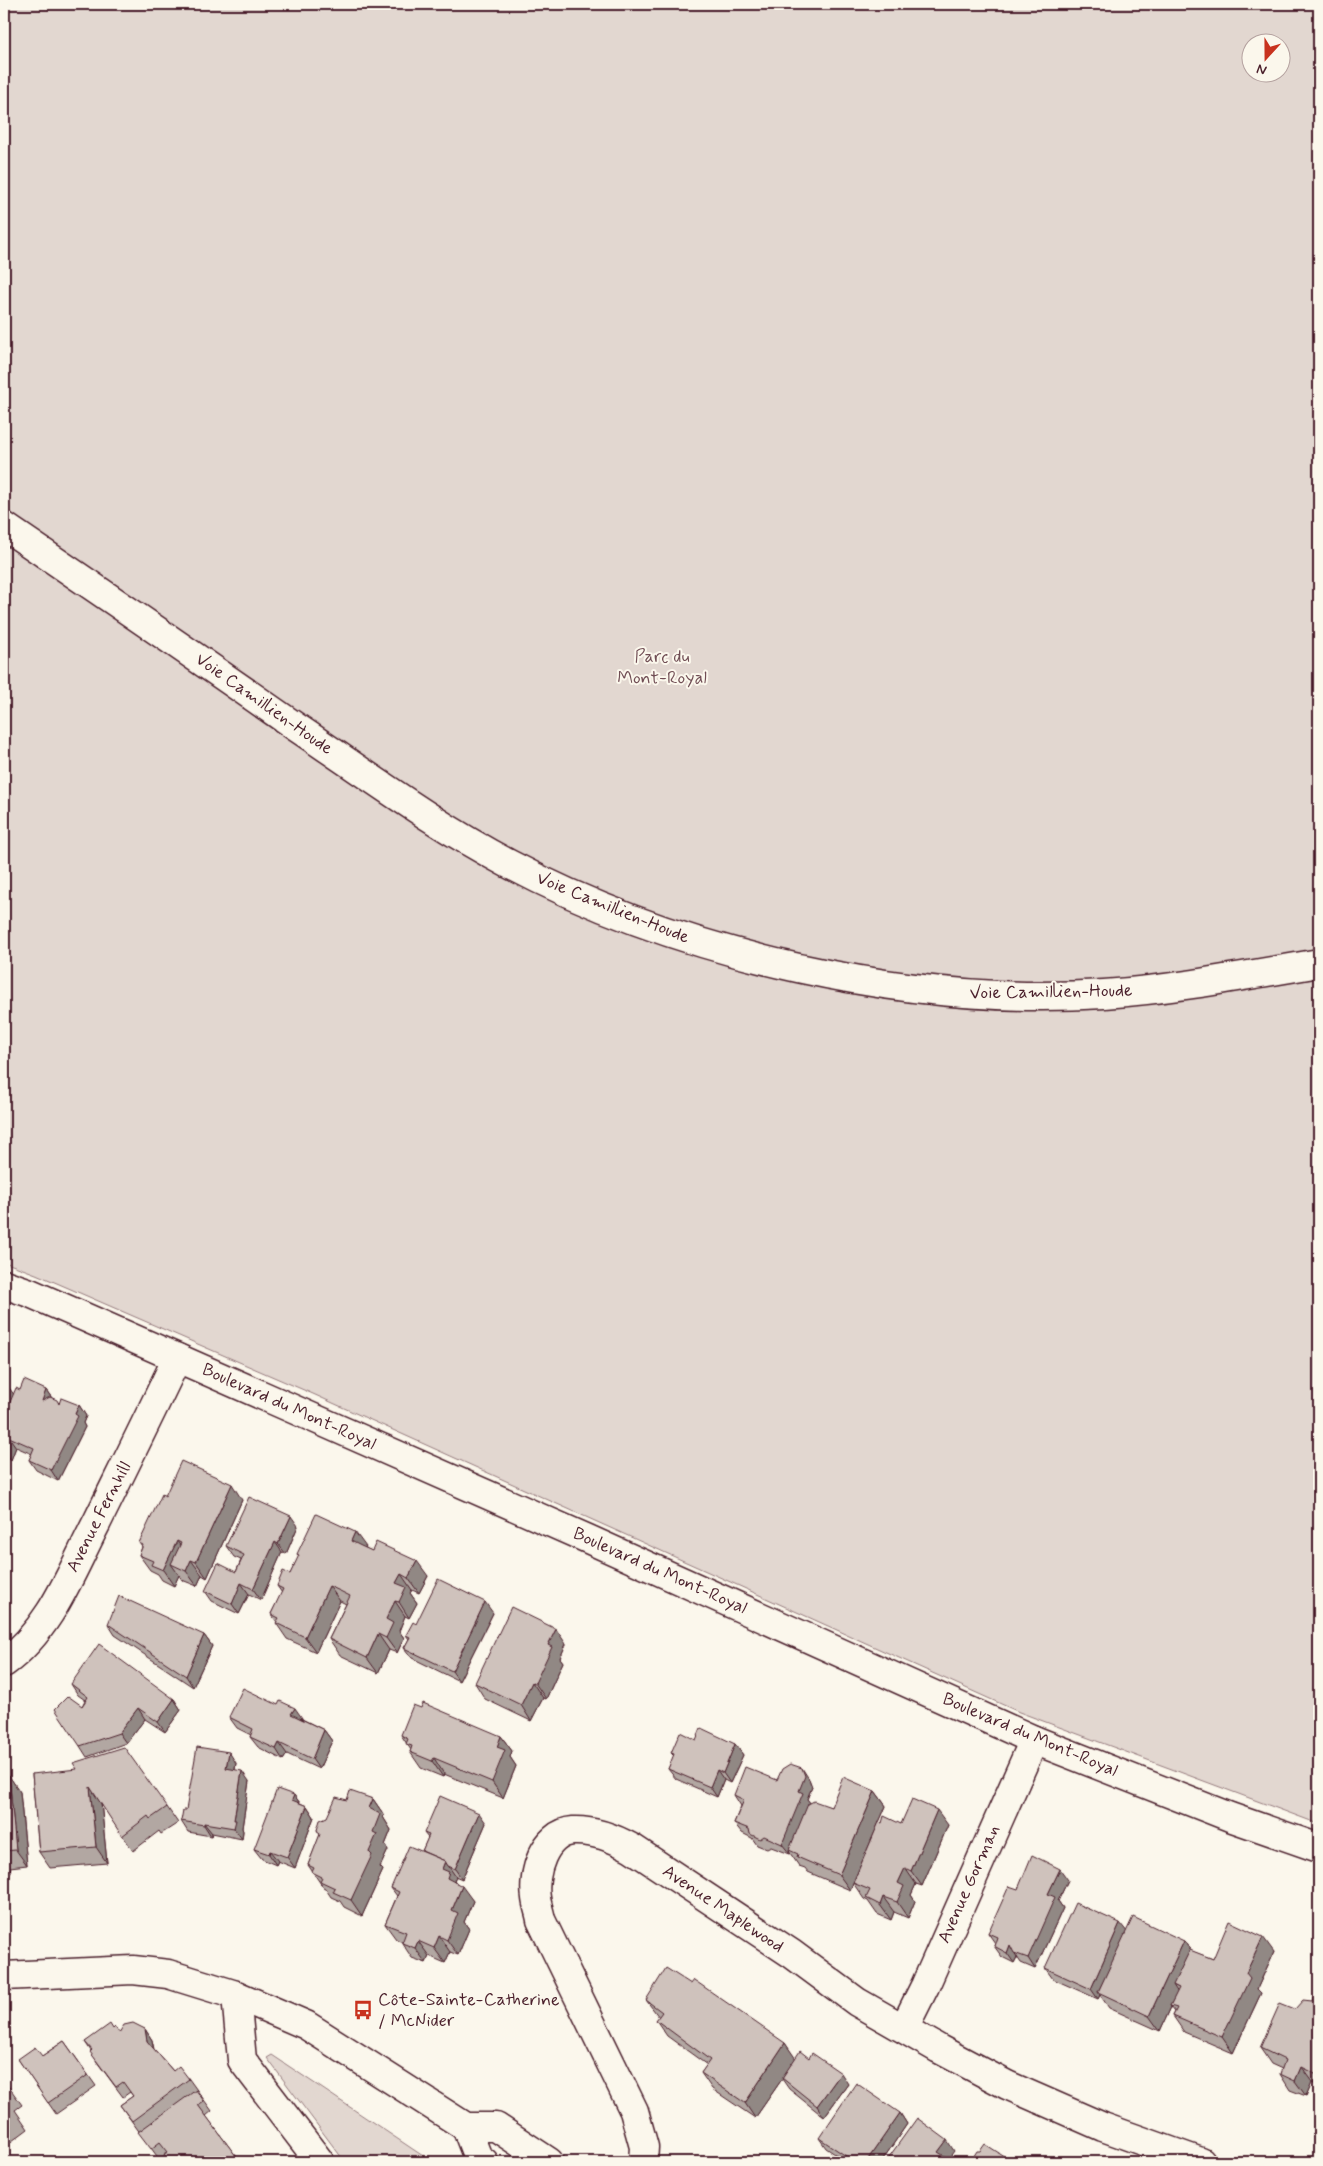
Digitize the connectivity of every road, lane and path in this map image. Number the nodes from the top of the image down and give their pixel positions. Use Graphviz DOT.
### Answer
graph roads {
  1 [pos="4,526"];
  2 [pos="4,545"];
  3 [pos="1319,963"];
  4 [pos="1319,978"];
  5 [pos="4,1284"];
  6 [pos="177,1358"];
  7 [pos="4,1663"];
  8 [pos="1034,1740"];
  9 [pos="1319,1848"];
  10 [pos="4,1976"];
  11 [pos="236,1995"];
  12 [pos="904,2028"];
  13 [pos="466,2127"];
  14 [pos="320,2162"];
  15 [pos="484,2162"];
  16 [pos="550,2162"];
  17 [pos="643,2162"];
  18 [pos="1202,2162"];
  1 -- 3 [label="street, Voie Camillien-Houde"];
  2 -- 4 [label="street, Voie Camillien-Houde"];
  5 -- 6 [label="street, Boulevard du Mont-Royal"];
  6 -- 7 [label="street, Avenue Fernhill"];
  6 -- 8 [label="street, Boulevard du Mont-Royal"];
  8 -- 9 [label="street, Boulevard du Mont-Royal"];
  8 -- 12 [label="street, Avenue Gorman"];
  10 -- 11 [label="street"];
  11 -- 13 [label="street"];
  11 -- 14 [label="street"];
  12 -- 17 [label="street, Avenue Maplewood"];
  12 -- 18 [label="street, Avenue Maplewood"];
  13 -- 15 [label="street"];
  13 -- 16 [label="street"];
}
